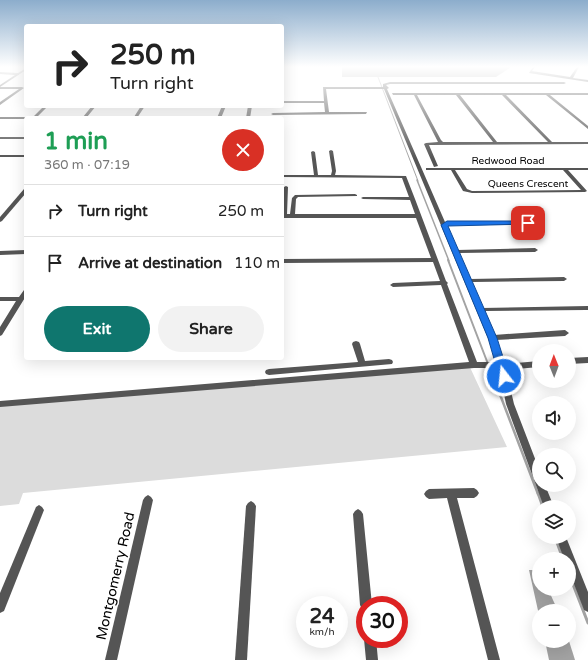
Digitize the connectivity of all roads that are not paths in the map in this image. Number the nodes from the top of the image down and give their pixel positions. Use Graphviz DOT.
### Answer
graph roads {
  1 [pos="9,98"];
  2 [pos="325,98"];
  3 [pos="390,98"];
  4 [pos="417,98"];
  5 [pos="460,98"];
  6 [pos="507,98"];
  7 [pos="552,98"];
  8 [pos="284,102"];
  9 [pos="325,102"];
  10 [pos="0,104"];
  11 [pos="44,108"];
  12 [pos="92,108"];
  13 [pos="327,113"];
  14 [pos="273,114"];
  15 [pos="366,114"];
  16 [pos="36,116"];
  17 [pos="86,116"];
  18 [pos="0,118"];
  19 [pos="24,118"];
  20 [pos="588,128"];
  21 [pos="0,138"];
  22 [pos="24,138"];
  23 [pos="444,143"];
  24 [pos="496,143"];
  25 [pos="551,143"];
  26 [pos="588,143"];
  27 [pos="331,151"];
  28 [pos="313,152"];
  29 [pos="1,156"];
  30 [pos="24,156"];
  31 [pos="436,166"];
  32 [pos="428,169"];
  33 [pos="452,169"];
  34 [pos="564,169"];
  35 [pos="588,169"];
  36 [pos="284,176"];
  37 [pos="316,176"];
  38 [pos="333,176"];
  39 [pos="286,187"];
  40 [pos="24,192"];
  41 [pos="355,195"];
  42 [pos="363,198"];
  43 [pos="413,199"];
  44 [pos="284,206"];
  45 [pos="0,212"];
  46 [pos="7,212"];
  47 [pos="284,216"];
  48 [pos="292,216"];
  49 [pos="419,216"];
  50 [pos="0,220"];
  51 [pos="528,223"];
  52 [pos="445,225"];
  53 [pos="535,250"];
  54 [pos="0,252"];
  55 [pos="24,252"];
  56 [pos="456,253"];
  57 [pos="434,260"];
  58 [pos="284,261"];
  59 [pos="564,279"];
  60 [pos="468,282"];
  61 [pos="445,283"];
  62 [pos="393,285"];
  63 [pos="24,294"];
  64 [pos="0,299"];
  65 [pos="21,299"];
  66 [pos="586,308"];
  67 [pos="481,312"];
  68 [pos="0,333"];
  69 [pos="565,333"];
  70 [pos="492,338"];
  71 [pos="356,344"];
  72 [pos="588,360"];
  73 [pos="576,361"];
  74 [pos="388,362"];
  75 [pos="364,364"];
  76 [pos="532,364"];
  77 [pos="475,365"];
  78 [pos="500,366"];
  79 [pos="269,372"];
  80 [pos="370,374"];
  81 [pos="0,404"];
  82 [pos="532,462"];
  83 [pos="429,494"];
  84 [pos="450,494"];
  85 [pos="474,494"];
  86 [pos="148,500"];
  87 [pos="251,506"];
  88 [pos="39,510"];
  89 [pos="358,514"];
  90 [pos="564,544"];
  91 [pos="365,596"];
  92 [pos="588,606"];
  93 [pos="0,607"];
  94 [pos="371,648"];
  95 [pos="111,660"];
  96 [pos="241,660"];
  97 [pos="372,660"];
  98 [pos="494,660"];
  1 -- 10 [label="street"];
  2 -- 9 [label="street"];
  3 -- 52 [label="street"];
  4 -- 23 [label="street"];
  5 -- 24 [label="street"];
  6 -- 25 [label="street"];
  7 -- 20 [label="street"];
  8 -- 9 [label="street"];
  9 -- 13 [label="street"];
  11 -- 16 [label="street"];
  12 -- 17 [label="street"];
  13 -- 14 [label="street"];
  13 -- 15 [label="street"];
  18 -- 19 [label="street"];
  21 -- 22 [label="street"];
  23 -- 24 [label="street"];
  23 -- 31 [label="street"];
  24 -- 25 [label="street"];
  25 -- 26 [label="street"];
  27 -- 38 [label="street"];
  28 -- 37 [label="street"];
  29 -- 30 [label="street"];
  32 -- 33 [label="street, Redwood Road"];
  33 -- 34 [label="street, Redwood Road"];
  33 -- 34 [label="street, Queens Crescent"];
  34 -- 35 [label="street, Redwood Road"];
  36 -- 37 [label="street"];
  37 -- 38 [label="street"];
  38 -- 43 [label="street"];
  39 -- 44 [label="street"];
  40 -- 46 [label="street"];
  41 -- 48 [label="street"];
  42 -- 43 [label="street"];
  43 -- 49 [label="street"];
  45 -- 46 [label="street"];
  46 -- 50 [label="street"];
  47 -- 48 [label="street"];
  48 -- 49 [label="street"];
  49 -- 57 [label="street"];
  51 -- 52 [label="street"];
  52 -- 56 [label="street"];
  53 -- 56 [label="street"];
  54 -- 55 [label="street"];
  56 -- 60 [label="street"];
  57 -- 58 [label="street"];
  57 -- 61 [label="street"];
  59 -- 60 [label="street"];
  60 -- 67 [label="street"];
  61 -- 62 [label="street"];
  61 -- 77 [label="street"];
  63 -- 65 [label="street"];
  64 -- 65 [label="street"];
  65 -- 68 [label="street"];
  66 -- 67 [label="street"];
  67 -- 70 [label="street"];
  69 -- 70 [label="street"];
  70 -- 78 [label="street"];
  71 -- 75 [label="street"];
  72 -- 73 [label="street"];
  74 -- 75 [label="street"];
  75 -- 79 [label="street"];
  75 -- 80 [label="street"];
  76 -- 78 [label="street"];
  77 -- 78 [label="street"];
  77 -- 80 [label="street"];
  78 -- 82 [label="street"];
  80 -- 81 [label="street"];
  83 -- 84 [label="street"];
  84 -- 85 [label="street"];
  84 -- 98 [label="street"];
  86 -- 95 [label="street, Montgomerry Road"];
  87 -- 96 [label="street"];
  88 -- 93 [label="street"];
  89 -- 91 [label="street"];
  90 -- 92 [label="street"];
  94 -- 97 [label="street"];
}
